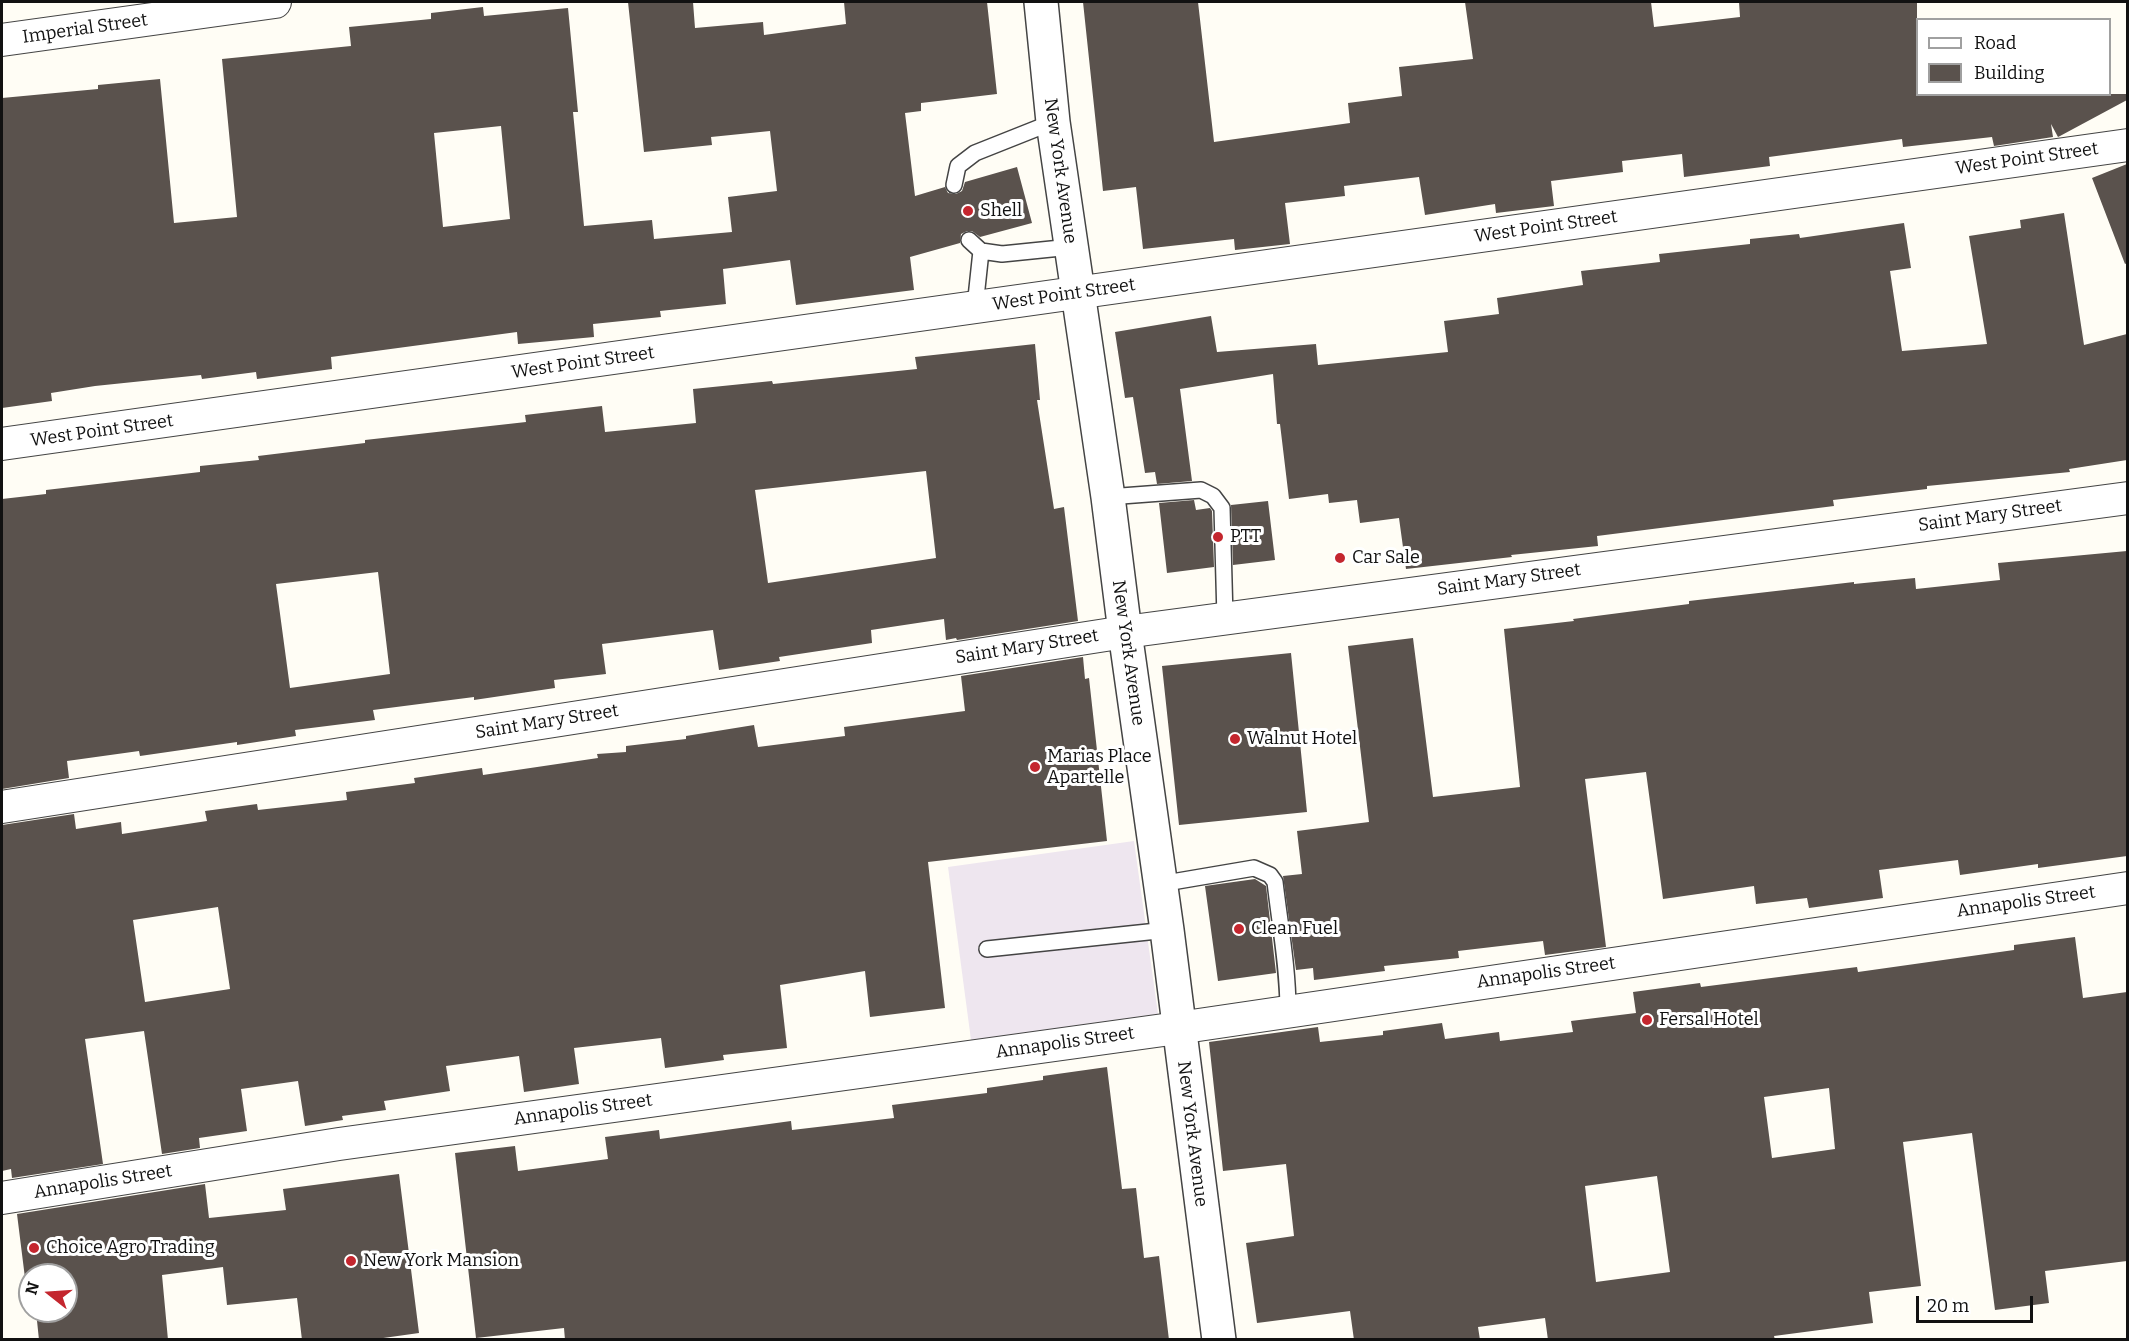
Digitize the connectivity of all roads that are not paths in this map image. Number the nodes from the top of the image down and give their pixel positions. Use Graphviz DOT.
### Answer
graph roads {
  1 [pos="275,2"];
  2 [pos="1041,2"];
  3 [pos="2,40"];
  4 [pos="1053,122"];
  5 [pos="2127,145"];
  6 [pos="954,185"];
  7 [pos="969,240"];
  8 [pos="1071,247"];
  9 [pos="981,251"];
  10 [pos="1077,293"];
  11 [pos="975,307"];
  12 [pos="2,444"];
  13 [pos="1108,497"];
  14 [pos="2127,498"];
  15 [pos="1225,618"];
  16 [pos="1125,632"];
  17 [pos="2,807"];
  18 [pos="1160,884"];
  19 [pos="2127,888"];
  20 [pos="1167,930"];
  21 [pos="987,949"];
  22 [pos="1288,1011"];
  23 [pos="1178,1028"];
  24 [pos="2,1198"];
  25 [pos="1219,1340"];
  1 -- 3 [label="street, Imperial Street"];
  2 -- 4 [label="street, New York Avenue"];
  4 -- 6 [label="lane"];
  4 -- 8 [label="street, New York Avenue"];
  5 -- 10 [label="street, West Point Street"];
  7 -- 9 [label="lane"];
  8 -- 9 [label="lane"];
  8 -- 10 [label="street, New York Avenue"];
  9 -- 11 [label="lane"];
  10 -- 11 [label="street, West Point Street"];
  10 -- 13 [label="street, New York Avenue"];
  11 -- 12 [label="street, West Point Street"];
  13 -- 15 [label="lane"];
  13 -- 16 [label="street, New York Avenue"];
  14 -- 15 [label="street, Saint Mary Street"];
  15 -- 16 [label="street, Saint Mary Street"];
  16 -- 17 [label="street, Saint Mary Street"];
  16 -- 18 [label="street, New York Avenue"];
  18 -- 20 [label="street, New York Avenue"];
  18 -- 22 [label="lane"];
  19 -- 22 [label="street, Annapolis Street"];
  20 -- 21 [label="lane"];
  20 -- 23 [label="street, New York Avenue"];
  22 -- 23 [label="street, Annapolis Street"];
  23 -- 24 [label="street, Annapolis Street"];
  23 -- 25 [label="street, New York Avenue"];
}
